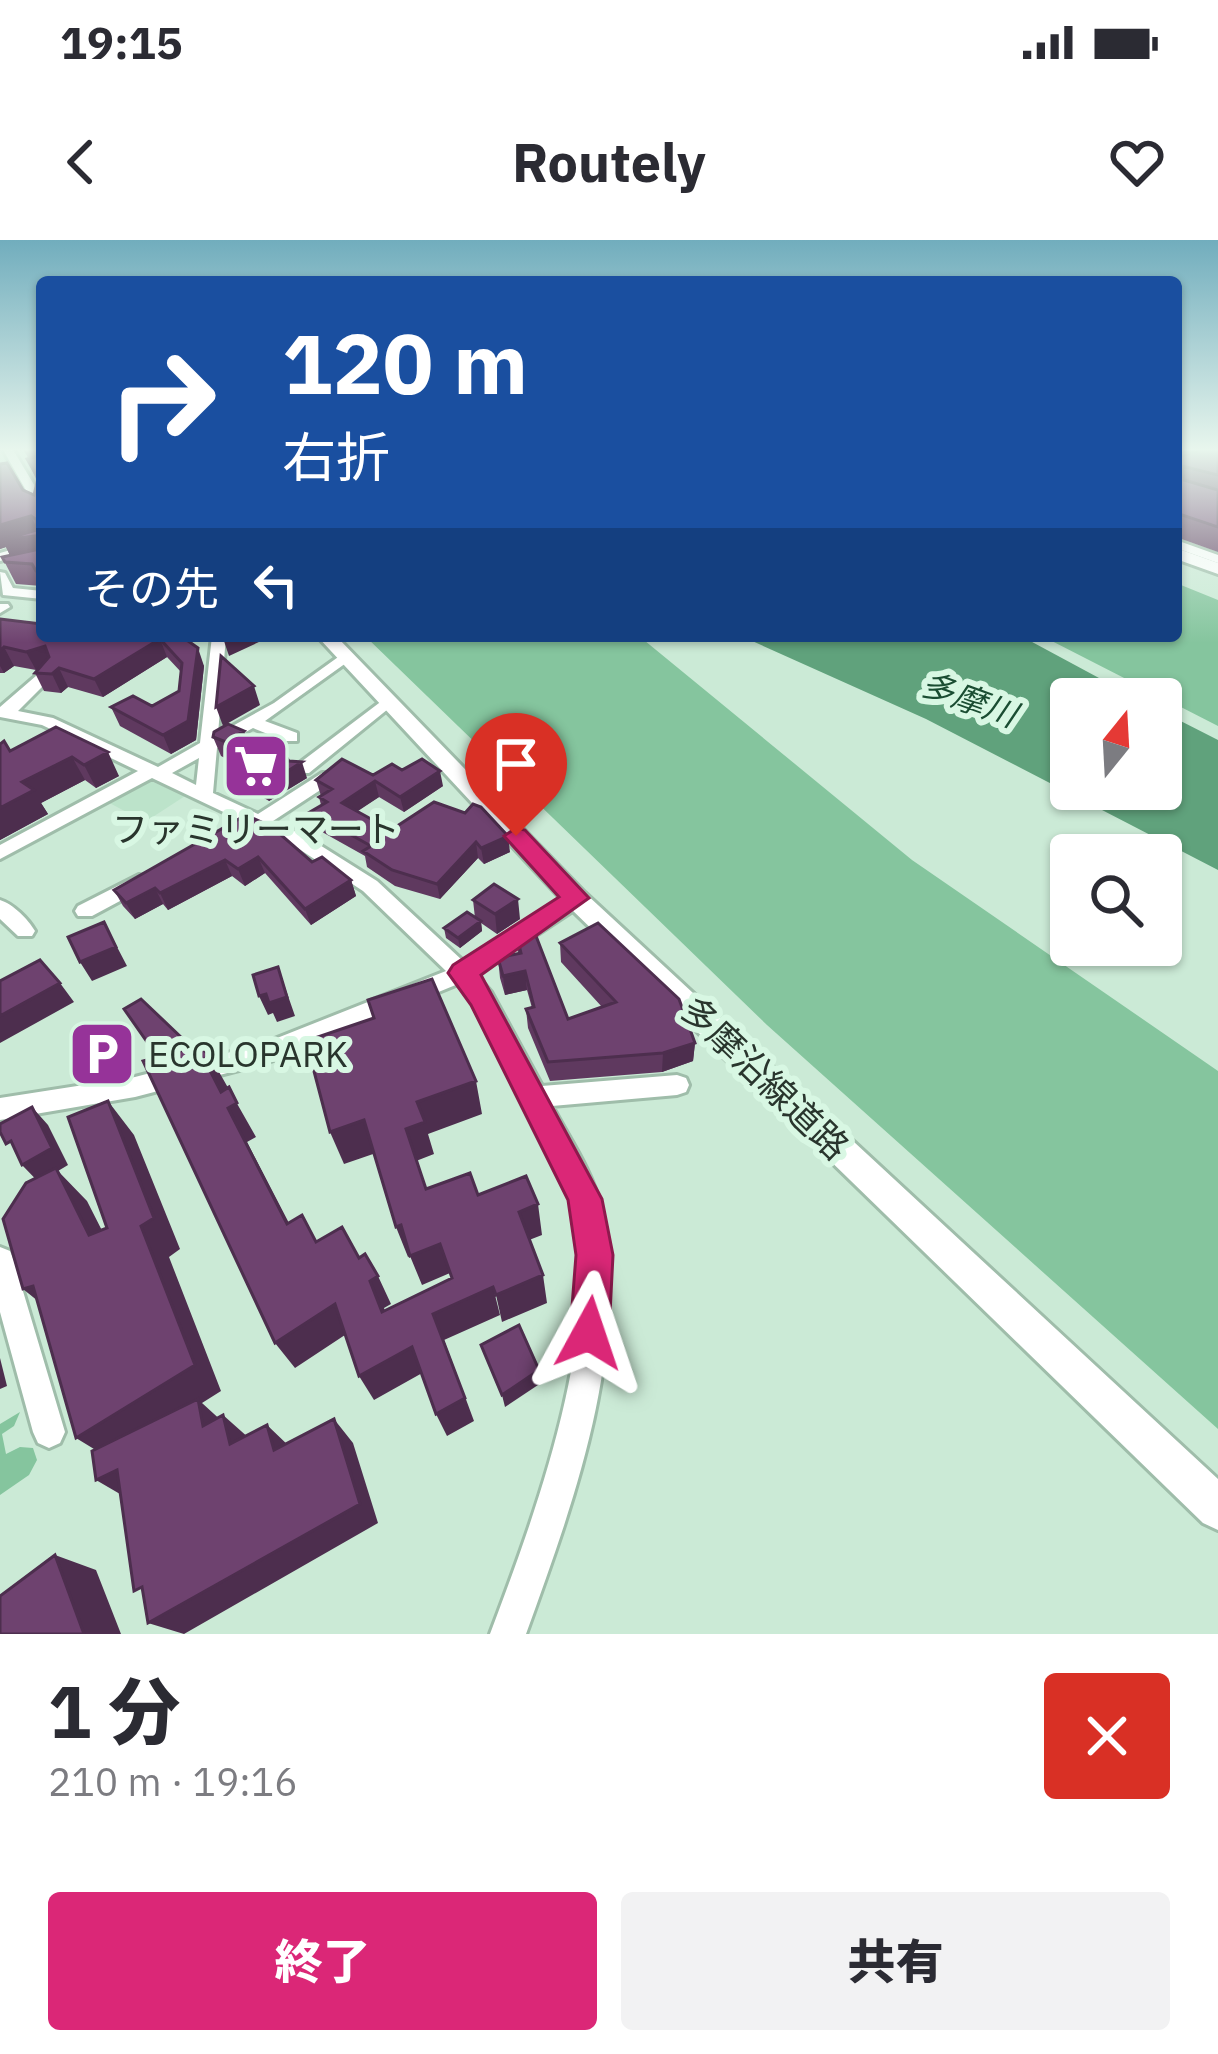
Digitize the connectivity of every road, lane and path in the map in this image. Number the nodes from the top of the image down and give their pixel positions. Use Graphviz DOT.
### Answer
graph roads {
  1 [pos="36,547"];
  2 [pos="1182,550"];
  3 [pos="1182,552"];
  4 [pos="0,557"];
  5 [pos="1218,559"];
  6 [pos="21,569"];
  7 [pos="1218,569"];
  8 [pos="1,577"];
  9 [pos="36,594"];
  10 [pos="216,642"];
  11 [pos="331,642"];
  12 [pos="346,658"];
  13 [pos="49,672"];
  14 [pos="387,702"];
  15 [pos="3,712"];
  16 [pos="252,722"];
  17 [pos="291,737"];
  18 [pos="209,744"];
  19 [pos="303,769"];
  20 [pos="155,772"];
  21 [pos="328,776"];
  22 [pos="204,794"];
  23 [pos="258,818"];
  24 [pos="234,830"];
  25 [pos="0,854"];
  26 [pos="160,870"];
  27 [pos="576,898"];
  28 [pos="86,911"];
  29 [pos="463,973"];
  30 [pos="677,1084"];
  31 [pos="535,1097"];
  32 [pos="0,1109"];
  33 [pos="0,1261"];
  34 [pos="49,1432"];
  35 [pos="1218,1508"];
  36 [pos="508,1634"];
  1 -- 4 [label="street"];
  2 -- 5 [label="street"];
  3 -- 7 [label="main road"];
  6 -- 8 [label="street"];
  8 -- 9 [label="street"];
  10 -- 18 [label="street"];
  11 -- 12 [label="main road, 多摩沿線道路"];
  12 -- 14 [label="main road, 多摩沿線道路"];
  12 -- 16 [label="street"];
  13 -- 15 [label="street"];
  14 -- 19 [label="street"];
  14 -- 27 [label="main road, 多摩沿線道路"];
  15 -- 20 [label="street"];
  16 -- 17 [label="street"];
  16 -- 18 [label="street"];
  18 -- 20 [label="street"];
  18 -- 22 [label="street"];
  20 -- 22 [label="street"];
  20 -- 25 [label="street"];
  21 -- 23 [label="street"];
  22 -- 23 [label="street"];
  23 -- 24 [label="street"];
  23 -- 29 [label="street"];
  26 -- 28 [label="street"];
  27 -- 29 [label="street"];
  27 -- 35 [label="main road, 多摩沿線道路"];
  29 -- 31 [label="street"];
  29 -- 32 [label="street"];
  30 -- 31 [label="street"];
  31 -- 36 [label="street"];
  33 -- 34 [label="street"];
}
